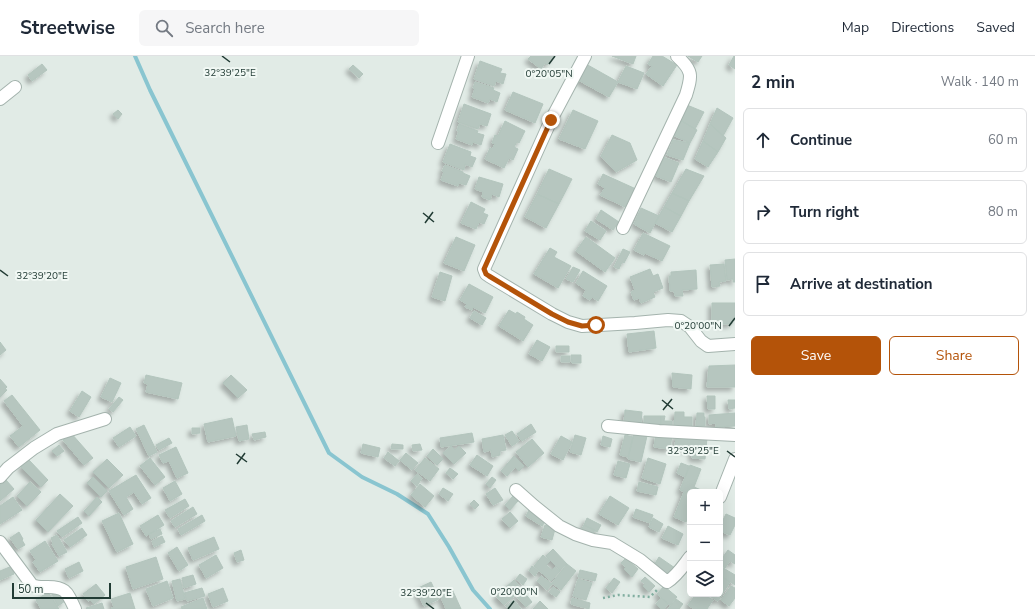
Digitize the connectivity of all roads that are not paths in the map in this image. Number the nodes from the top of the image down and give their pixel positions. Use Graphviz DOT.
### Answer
graph roads {
  1 [pos="468,56"];
  2 [pos="585,56"];
  3 [pos="677,56"];
  4 [pos="15,87"];
  5 [pos="0,99"];
  6 [pos="438,143"];
  7 [pos="623,228"];
  8 [pos="735,344"];
  9 [pos="105,419"];
  10 [pos="608,426"];
  11 [pos="735,435"];
  12 [pos="735,460"];
  13 [pos="0,477"];
  14 [pos="516,490"];
  15 [pos="723,490"];
  16 [pos="0,542"];
  17 [pos="687,561"];
  18 [pos="75,609"];
  1 -- 6 [label="street"];
  2 -- 8 [label="street"];
  3 -- 7 [label="street"];
  4 -- 5 [label="street"];
  9 -- 13 [label="street"];
  10 -- 11 [label="street"];
  12 -- 15 [label="street"];
  14 -- 17 [label="street"];
  16 -- 18 [label="street"];
}
